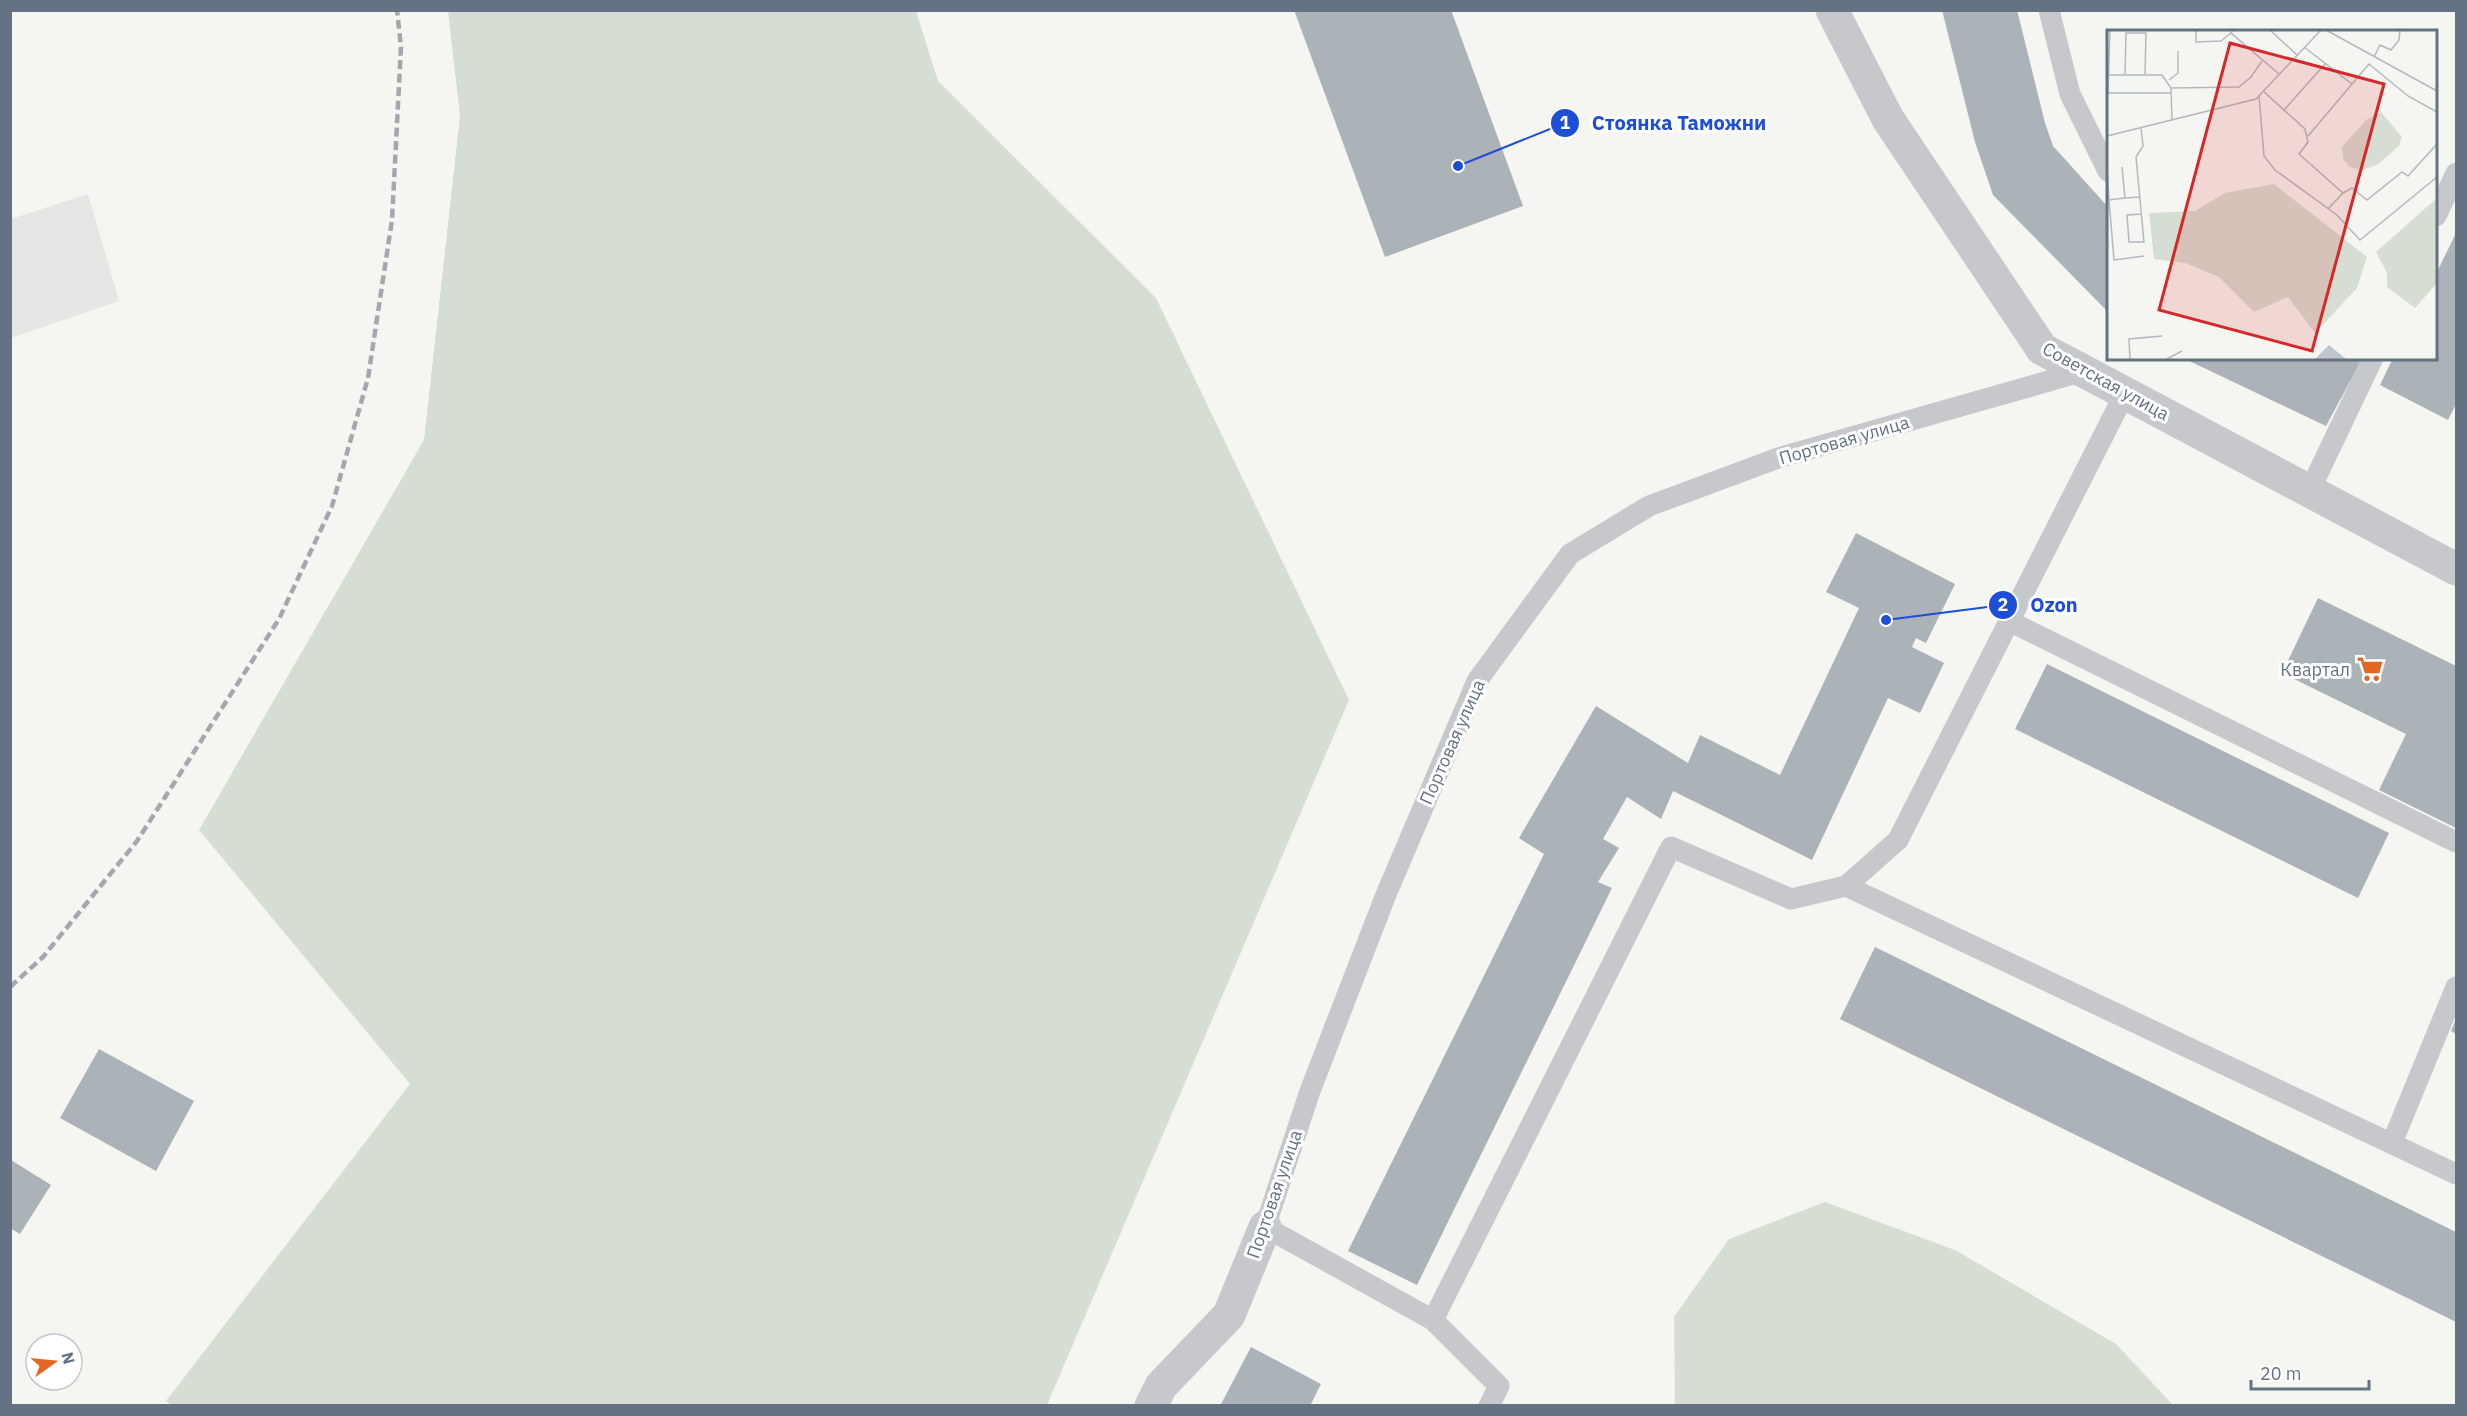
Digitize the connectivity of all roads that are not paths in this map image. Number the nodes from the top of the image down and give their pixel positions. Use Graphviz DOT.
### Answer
graph roads {
  1 [pos="1832,10"];
  2 [pos="2049,10"];
  3 [pos="2107,167"];
  4 [pos="2457,173"];
  5 [pos="2437,214"];
  6 [pos="2372,360"];
  7 [pos="2084,371"];
  8 [pos="2126,393"];
  9 [pos="2310,490"];
  10 [pos="2457,569"];
  11 [pos="2009,621"];
  12 [pos="2457,842"];
  13 [pos="1846,886"];
  14 [pos="2457,987"];
  15 [pos="2392,1143"];
  16 [pos="2457,1174"];
  17 [pos="1265,1227"];
  18 [pos="1433,1320"];
  19 [pos="1151,1406"];
  20 [pos="1489,1406"];
  1 -- 7 [label="street, Советская улица"];
  2 -- 3 [label="lane"];
  4 -- 5 [label="lane"];
  6 -- 9 [label="lane"];
  7 -- 8 [label="street, Советская улица"];
  7 -- 17 [label="lane, Портовая улица"];
  8 -- 9 [label="street, Советская улица"];
  8 -- 11 [label="lane"];
  9 -- 10 [label="street, Советская улица"];
  11 -- 12 [label="lane"];
  11 -- 13 [label="lane"];
  13 -- 15 [label="lane"];
  13 -- 18 [label="lane"];
  14 -- 15 [label="lane"];
  15 -- 16 [label="lane"];
  17 -- 18 [label="lane"];
  17 -- 19 [label="street, Портовая улица"];
  18 -- 20 [label="lane"];
}
